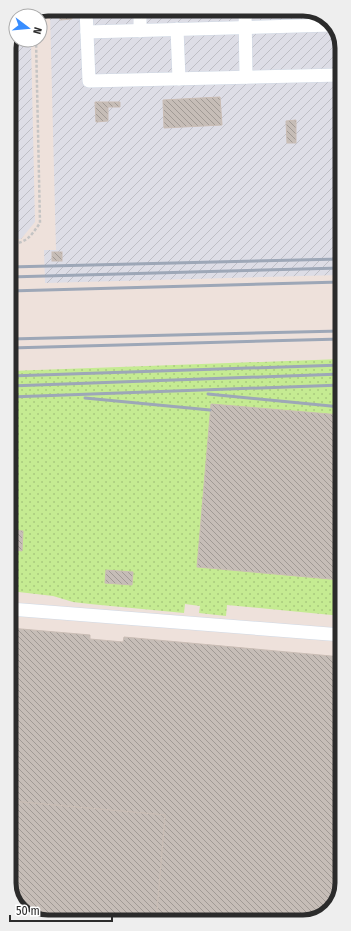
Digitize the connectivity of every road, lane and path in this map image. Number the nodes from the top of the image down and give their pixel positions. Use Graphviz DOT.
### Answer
graph roads {
  1 [pos="86,16"];
  2 [pos="140,16"];
  3 [pos="245,16"];
  4 [pos="325,24"];
  5 [pos="245,27"];
  6 [pos="177,30"];
  7 [pos="140,31"];
  8 [pos="87,32"];
  9 [pos="36,48"];
  10 [pos="335,74"];
  11 [pos="246,77"];
  12 [pos="179,79"];
  13 [pos="16,244"];
  14 [pos="16,609"];
  15 [pos="335,634"];
  1 -- 8 [label="lane"];
  2 -- 7 [label="lane"];
  3 -- 5 [label="lane"];
  4 -- 5 [label="lane"];
  5 -- 6 [label="lane"];
  5 -- 11 [label="lane"];
  6 -- 7 [label="lane"];
  6 -- 12 [label="lane"];
  7 -- 8 [label="lane"];
  8 -- 12 [label="lane"];
  9 -- 13 [label="path"];
  10 -- 11 [label="lane"];
  11 -- 12 [label="lane"];
  14 -- 15 [label="lane"];
}
